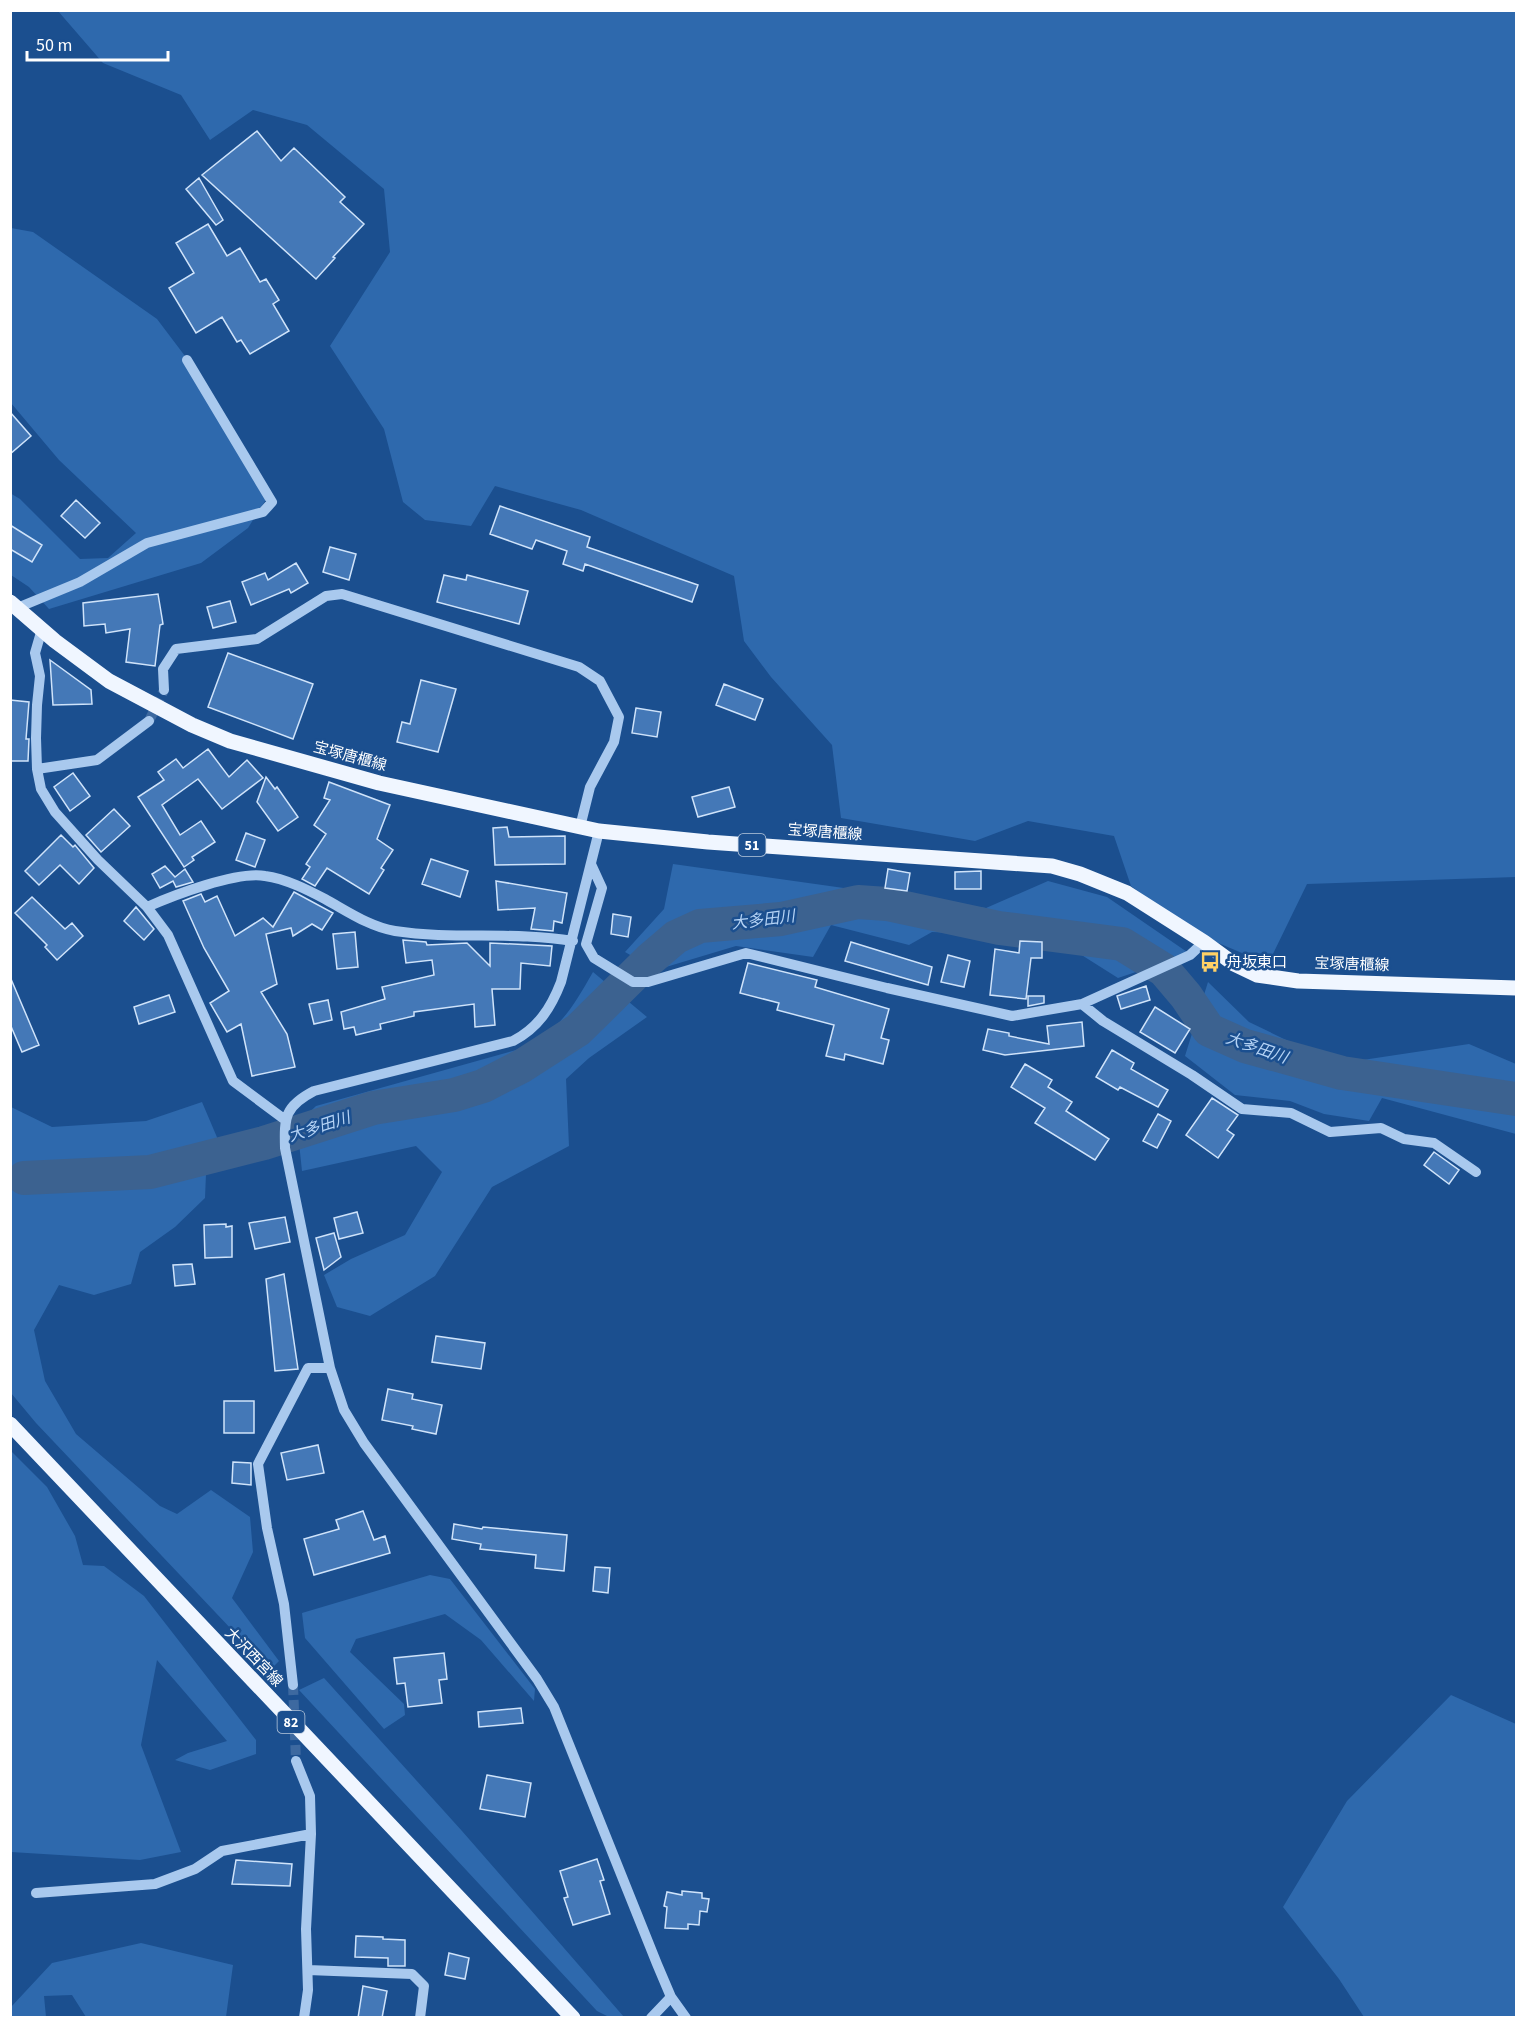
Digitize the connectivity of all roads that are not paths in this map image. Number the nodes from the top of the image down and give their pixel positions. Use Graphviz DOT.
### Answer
graph roads {
  1 [pos="187,360"];
  2 [pos="14,605"];
  3 [pos="42,629"];
  4 [pos="164,690"];
  5 [pos="149,721"];
  6 [pos="37,769"];
  7 [pos="580,827"];
  8 [pos="598,831"];
  9 [pos="591,863"];
  10 [pos="147,907"];
  11 [pos="573,941"];
  12 [pos="1204,942"];
  13 [pos="1516,988"];
  14 [pos="1082,1004"];
  15 [pos="284,1119"];
  16 [pos="1476,1172"];
  17 [pos="330,1368"];
  18 [pos="10,1424"];
  19 [pos="293,1685"];
  20 [pos="296,1761"];
  21 [pos="311,1833"];
  22 [pos="36,1893"];
  23 [pos="308,1970"];
  24 [pos="671,1996"];
  25 [pos="304,2018"];
  26 [pos="420,2018"];
  27 [pos="573,2018"];
  28 [pos="651,2018"];
  29 [pos="686,2018"];
  1 -- 2 [label="street"];
  2 -- 3 [label="main road, 宝塚唐櫃線 / 51"];
  3 -- 6 [label="street"];
  3 -- 7 [label="main road, 宝塚唐櫃線 / 51"];
  4 -- 7 [label="street"];
  5 -- 6 [label="street"];
  6 -- 10 [label="street"];
  7 -- 8 [label="main road, 宝塚唐櫃線 / 51"];
  8 -- 9 [label="street"];
  8 -- 12 [label="main road, 宝塚唐櫃線 / 51"];
  9 -- 11 [label="street"];
  9 -- 14 [label="street"];
  10 -- 11 [label="street"];
  10 -- 15 [label="street"];
  11 -- 15 [label="street"];
  12 -- 13 [label="main road, 宝塚唐櫃線 / 51"];
  12 -- 14 [label="street"];
  14 -- 16 [label="street"];
  15 -- 17 [label="street"];
  17 -- 19 [label="street"];
  17 -- 24 [label="street"];
  18 -- 27 [label="main road, 大沢西宮線 / 82"];
  20 -- 21 [label="street"];
  21 -- 22 [label="street"];
  21 -- 23 [label="street"];
  23 -- 25 [label="street"];
  23 -- 26 [label="street"];
  24 -- 28 [label="street"];
  24 -- 29 [label="street"];
}
